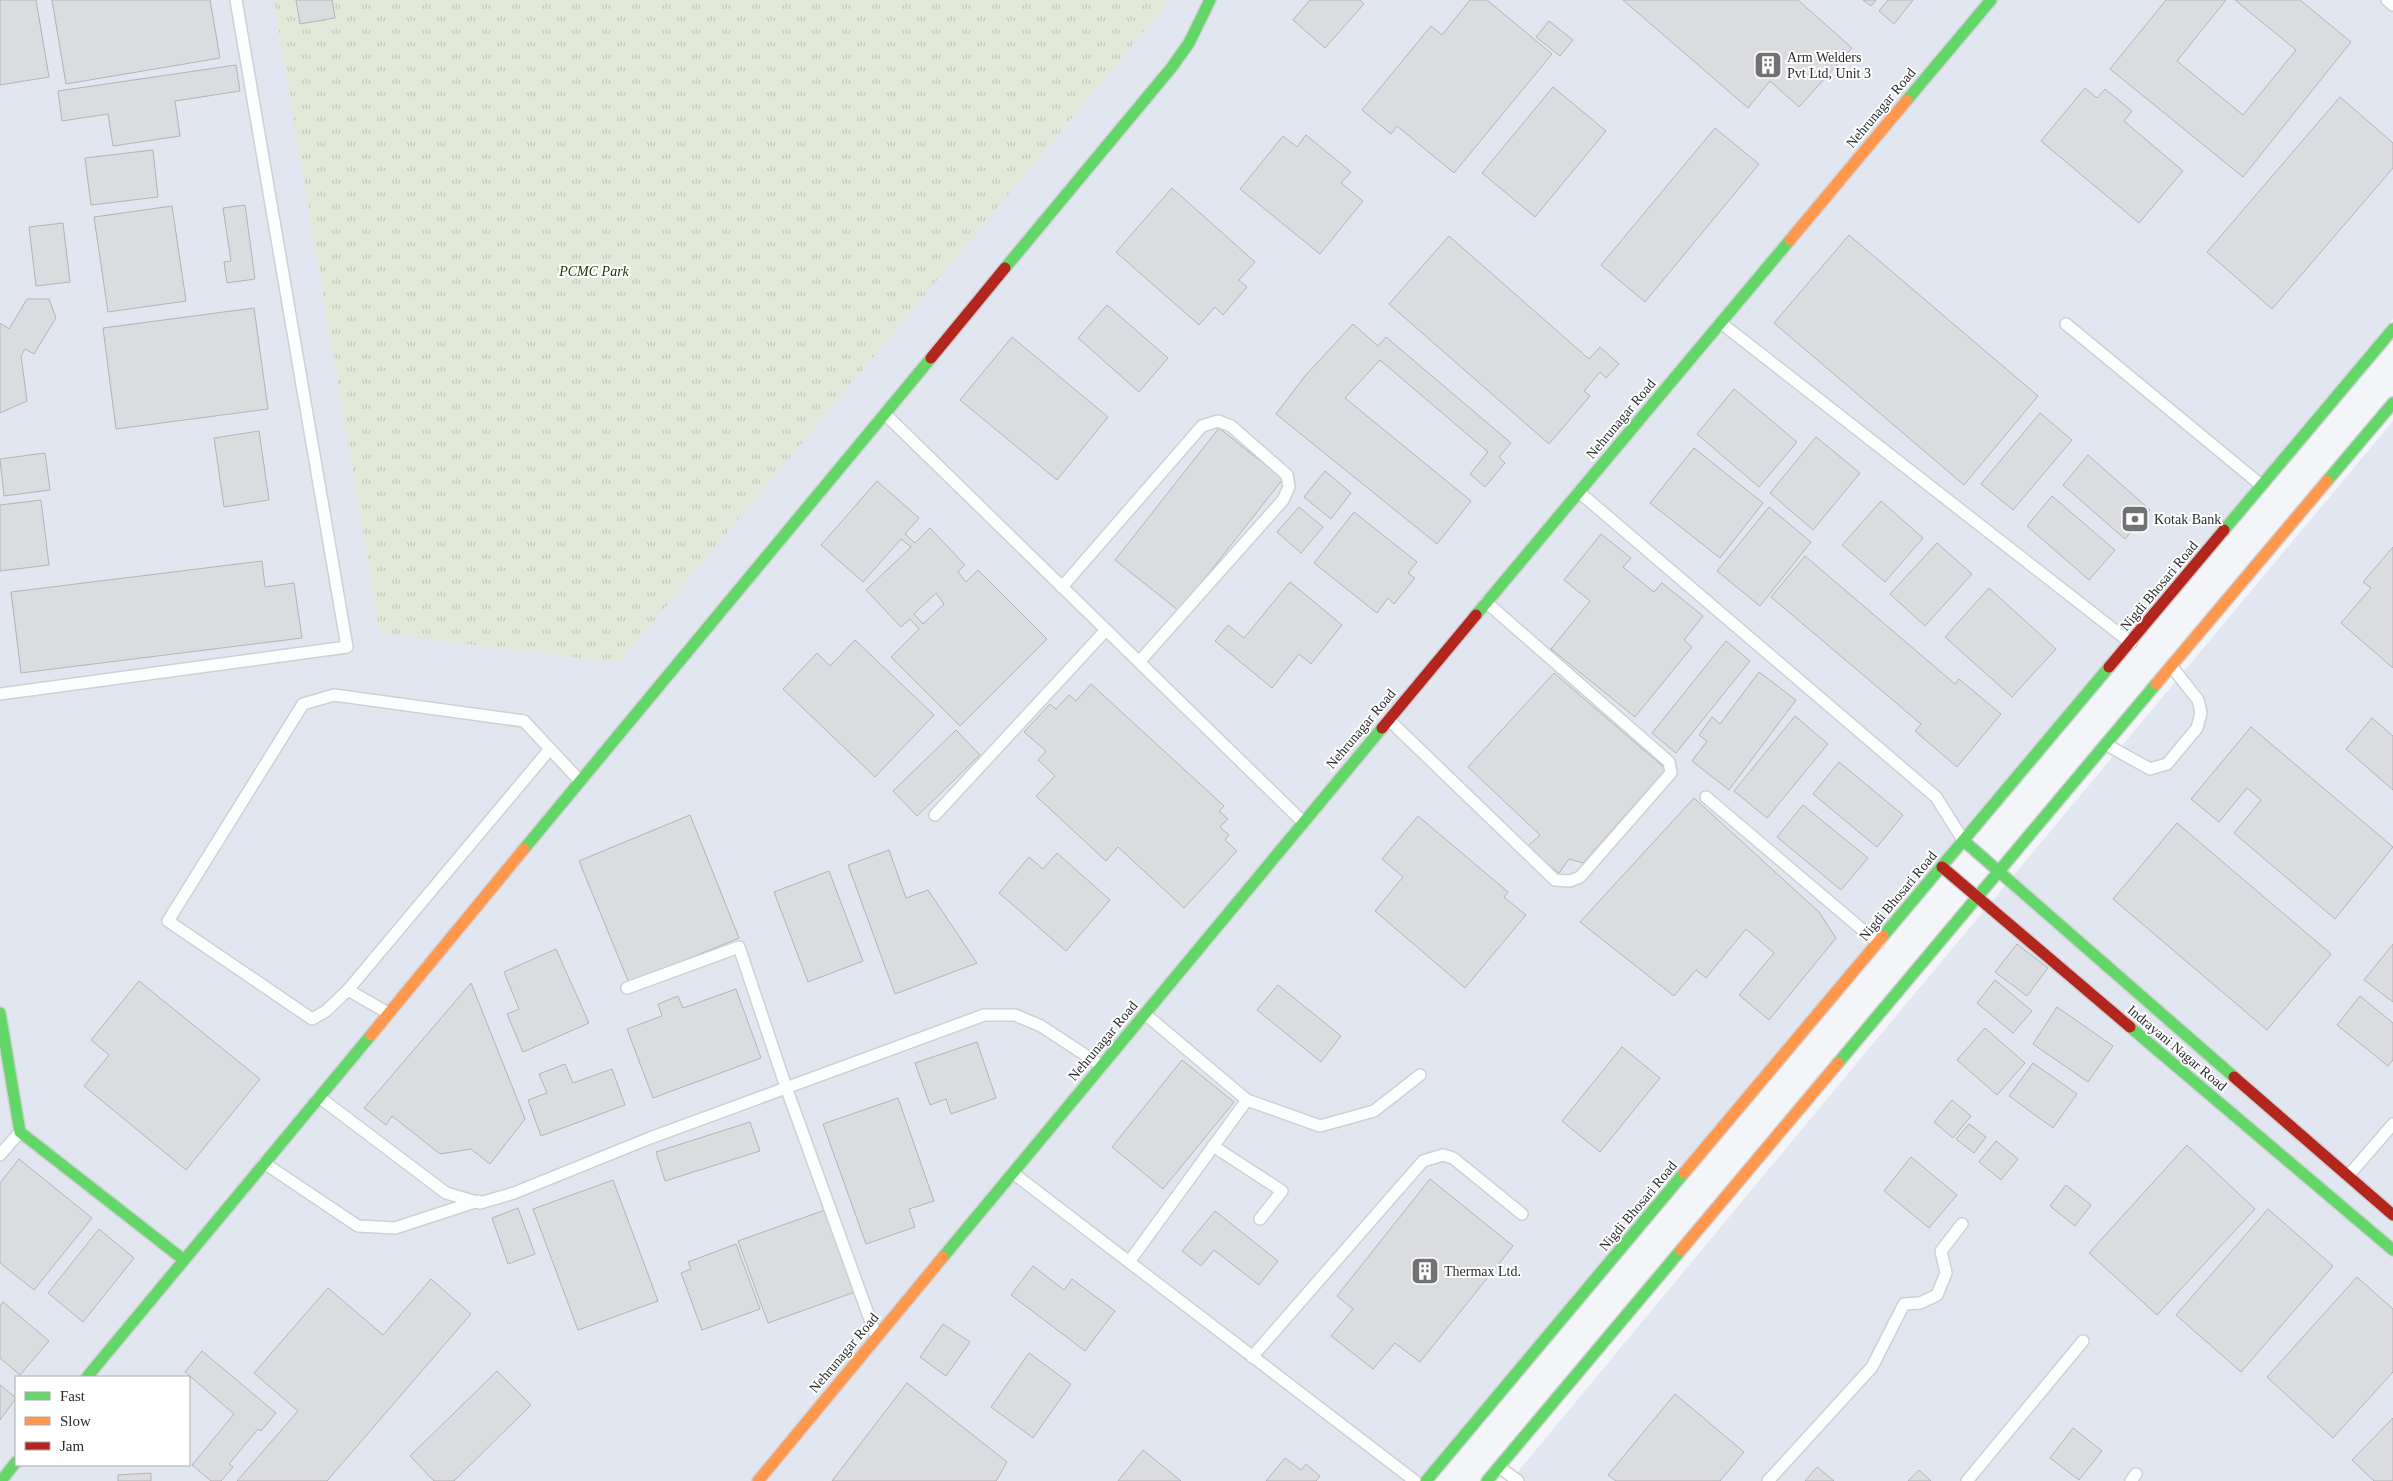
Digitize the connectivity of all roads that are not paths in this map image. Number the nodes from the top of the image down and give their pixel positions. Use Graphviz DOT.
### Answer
graph roads {
  1 [pos="236,0"];
  2 [pos="1210,0"];
  3 [pos="1991,0"];
  4 [pos="2387,0"];
  5 [pos="2393,5"];
  6 [pos="1720,323"];
  7 [pos="2066,324"];
  8 [pos="2393,329"];
  9 [pos="2393,403"];
  10 [pos="885,414"];
  11 [pos="2262,485"];
  12 [pos="1579,492"];
  13 [pos="1062,586"];
  14 [pos="1486,602"];
  15 [pos="1106,630"];
  16 [pos="2131,642"];
  17 [pos="1139,662"];
  18 [pos="2172,667"];
  19 [pos="0,694"];
  20 [pos="1388,720"];
  21 [pos="2107,745"];
  22 [pos="550,749"];
  23 [pos="580,782"];
  24 [pos="1706,797"];
  25 [pos="935,815"];
  26 [pos="1302,822"];
  27 [pos="1964,841"];
  28 [pos="1942,867"];
  29 [pos="2001,872"];
  30 [pos="1978,899"];
  31 [pos="1878,943"];
  32 [pos="627,988"];
  33 [pos="348,990"];
  34 [pos="388,1013"];
  35 [pos="0,1014"];
  36 [pos="1145,1014"];
  37 [pos="1102,1066"];
  38 [pos="1420,1075"];
  39 [pos="5,1078"];
  40 [pos="786,1087"];
  41 [pos="319,1097"];
  42 [pos="1247,1100"];
  43 [pos="2393,1124"];
  44 [pos="20,1132"];
  45 [pos="1213,1146"];
  46 [pos="0,1155"];
  47 [pos="264,1163"];
  48 [pos="1013,1173"];
  49 [pos="2339,1187"];
  50 [pos="478,1201"];
  51 [pos="1522,1214"];
  52 [pos="2393,1215"];
  53 [pos="1260,1219"];
  54 [pos="1962,1224"];
  55 [pos="2393,1250"];
  56 [pos="184,1260"];
  57 [pos="1129,1262"];
  58 [pos="876,1338"];
  59 [pos="2083,1341"];
  60 [pos="1252,1357"];
  61 [pos="88,1376"];
  62 [pos="15,1463"];
  63 [pos="1499,1467"];
  64 [pos="1,1481"];
  65 [pos="758,1481"];
  66 [pos="1415,1481"];
  67 [pos="1426,1481"];
  68 [pos="1487,1481"];
  69 [pos="1518,1481"];
  70 [pos="1768,1481"];
  71 [pos="1967,1481"];
  1 -- 19 [label="lane"];
  2 -- 10 [label="main road"];
  3 -- 6 [label="main road, Nehrunagar Road"];
  4 -- 5 [label="lane"];
  6 -- 12 [label="main road, Nehrunagar Road"];
  6 -- 16 [label="lane"];
  7 -- 11 [label="lane"];
  8 -- 11 [label="main road, Nigdi Bhosari Road"];
  9 -- 18 [label="main road"];
  10 -- 13 [label="lane"];
  10 -- 23 [label="main road"];
  11 -- 16 [label="main road, Nigdi Bhosari Road"];
  12 -- 14 [label="main road, Nehrunagar Road"];
  12 -- 27 [label="lane"];
  13 -- 15 [label="lane"];
  13 -- 17 [label="lane"];
  14 -- 20 [label="main road, Nehrunagar Road"];
  14 -- 20 [label="lane"];
  15 -- 17 [label="lane"];
  15 -- 25 [label="lane"];
  16 -- 27 [label="main road, Nigdi Bhosari Road"];
  17 -- 26 [label="lane"];
  18 -- 21 [label="main road"];
  18 -- 21 [label="lane"];
  20 -- 26 [label="main road, Nehrunagar Road"];
  21 -- 29 [label="main road"];
  22 -- 23 [label="lane"];
  22 -- 33 [label="lane"];
  22 -- 33 [label="lane"];
  23 -- 34 [label="main road"];
  24 -- 31 [label="lane"];
  26 -- 36 [label="main road, Nehrunagar Road"];
  27 -- 28 [label="main road, Nigdi Bhosari Road"];
  27 -- 29 [label="main road, Indrayani Nagar Road"];
  28 -- 30 [label="main road, Indrayani Nagar Road"];
  28 -- 31 [label="main road, Nigdi Bhosari Road"];
  29 -- 30 [label="main road"];
  29 -- 49 [label="main road, Indrayani Nagar Road"];
  30 -- 49 [label="main road, Indrayani Nagar Road"];
  30 -- 63 [label="main road"];
  31 -- 67 [label="main road, Nigdi Bhosari Road"];
  32 -- 40 [label="lane"];
  33 -- 34 [label="lane"];
  34 -- 41 [label="main road"];
  35 -- 39 [label="main road"];
  36 -- 37 [label="main road, Nehrunagar Road"];
  36 -- 42 [label="lane"];
  37 -- 40 [label="lane"];
  37 -- 48 [label="main road, Nehrunagar Road"];
  38 -- 42 [label="lane"];
  39 -- 44 [label="main road"];
  40 -- 50 [label="lane"];
  40 -- 58 [label="lane"];
  41 -- 47 [label="main road"];
  41 -- 50 [label="lane"];
  42 -- 45 [label="lane"];
  43 -- 49 [label="lane"];
  44 -- 46 [label="lane"];
  44 -- 56 [label="main road"];
  45 -- 53 [label="lane"];
  45 -- 57 [label="lane"];
  47 -- 50 [label="lane"];
  47 -- 56 [label="main road"];
  48 -- 57 [label="lane"];
  48 -- 58 [label="main road, Nehrunagar Road"];
  49 -- 52 [label="main road, Indrayani Nagar Road"];
  49 -- 55 [label="main road, Indrayani Nagar Road"];
  51 -- 60 [label="lane"];
  54 -- 70 [label="lane"];
  56 -- 61 [label="main road"];
  57 -- 60 [label="lane"];
  58 -- 65 [label="main road, Nehrunagar Road"];
  59 -- 71 [label="lane"];
  60 -- 66 [label="lane"];
  62 -- 64 [label="main road"];
  63 -- 68 [label="main road"];
  63 -- 69 [label="lane"];
}
